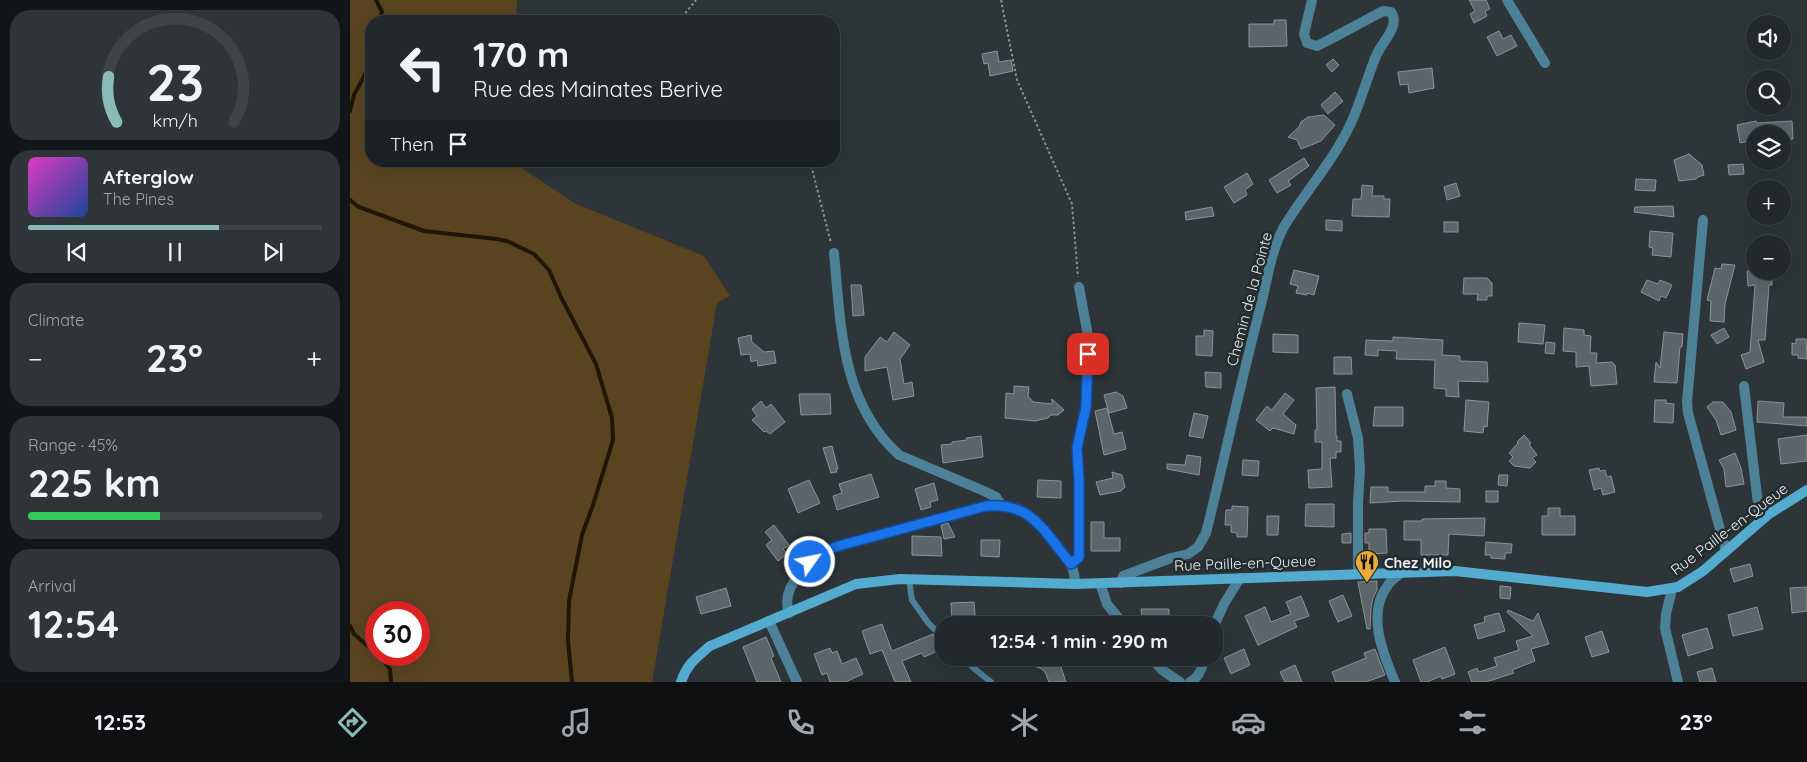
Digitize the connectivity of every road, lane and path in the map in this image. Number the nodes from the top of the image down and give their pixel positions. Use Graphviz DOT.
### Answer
graph roads {
  1 [pos="696,0"];
  2 [pos="1001,0"];
  3 [pos="1312,0"];
  4 [pos="1507,0"];
  5 [pos="684,15"];
  6 [pos="1546,63"];
  7 [pos="812,167"];
  8 [pos="1703,220"];
  9 [pos="834,253"];
  10 [pos="1079,287"];
  11 [pos="1744,386"];
  12 [pos="1347,394"];
  13 [pos="1807,490"];
  14 [pos="1001,505"];
  15 [pos="1760,521"];
  16 [pos="1726,551"];
  17 [pos="1071,564"];
  18 [pos="1402,572"];
  19 [pos="1358,573"];
  20 [pos="1240,578"];
  21 [pos="910,579"];
  22 [pos="1121,582"];
  23 [pos="1100,583"];
  24 [pos="1075,584"];
  25 [pos="1672,589"];
  26 [pos="788,613"];
  27 [pos="1117,616"];
  28 [pos="1219,616"];
  29 [pos="769,621"];
  30 [pos="935,630"];
  31 [pos="972,666"];
  32 [pos="1159,666"];
  33 [pos="1202,666"];
  34 [pos="681,682"];
  35 [pos="798,682"];
  36 [pos="991,682"];
  37 [pos="1180,682"];
  38 [pos="1190,682"];
  39 [pos="1395,682"];
  40 [pos="1678,682"];
  1 -- 5 [label="path"];
  2 -- 10 [label="path"];
  3 -- 22 [label="street, Chemin de la Pointe"];
  4 -- 6 [label="street"];
  7 -- 9 [label="path"];
  8 -- 16 [label="street"];
  9 -- 14 [label="street"];
  10 -- 17 [label="street"];
  11 -- 15 [label="street"];
  12 -- 19 [label="street"];
  13 -- 15 [label="main road, Rue Paille-en-Queue"];
  14 -- 17 [label="street"];
  14 -- 26 [label="street"];
  15 -- 16 [label="main road, Rue Paille-en-Queue"];
  16 -- 25 [label="main road, Rue Paille-en-Queue"];
  17 -- 24 [label="street"];
  18 -- 19 [label="main road, Rue Paille-en-Queue"];
  18 -- 25 [label="main road, Rue Paille-en-Queue"];
  18 -- 39 [label="street"];
  19 -- 20 [label="main road, Rue Paille-en-Queue"];
  20 -- 22 [label="main road, Rue Paille-en-Queue"];
  20 -- 28 [label="street"];
  21 -- 24 [label="main road, Rue Paille-en-Queue"];
  21 -- 26 [label="main road, Rue Paille-en-Queue"];
  21 -- 30 [label="lane"];
  22 -- 23 [label="main road, Rue Paille-en-Queue"];
  23 -- 24 [label="main road, Rue Paille-en-Queue"];
  23 -- 27 [label="street"];
  25 -- 40 [label="street"];
  26 -- 29 [label="main road, Rue Paille-en-Queue"];
  29 -- 34 [label="main road, Rue Paille-en-Queue"];
  29 -- 35 [label="street"];
  31 -- 36 [label="lane"];
  32 -- 37 [label="street"];
  33 -- 38 [label="street"];
}
